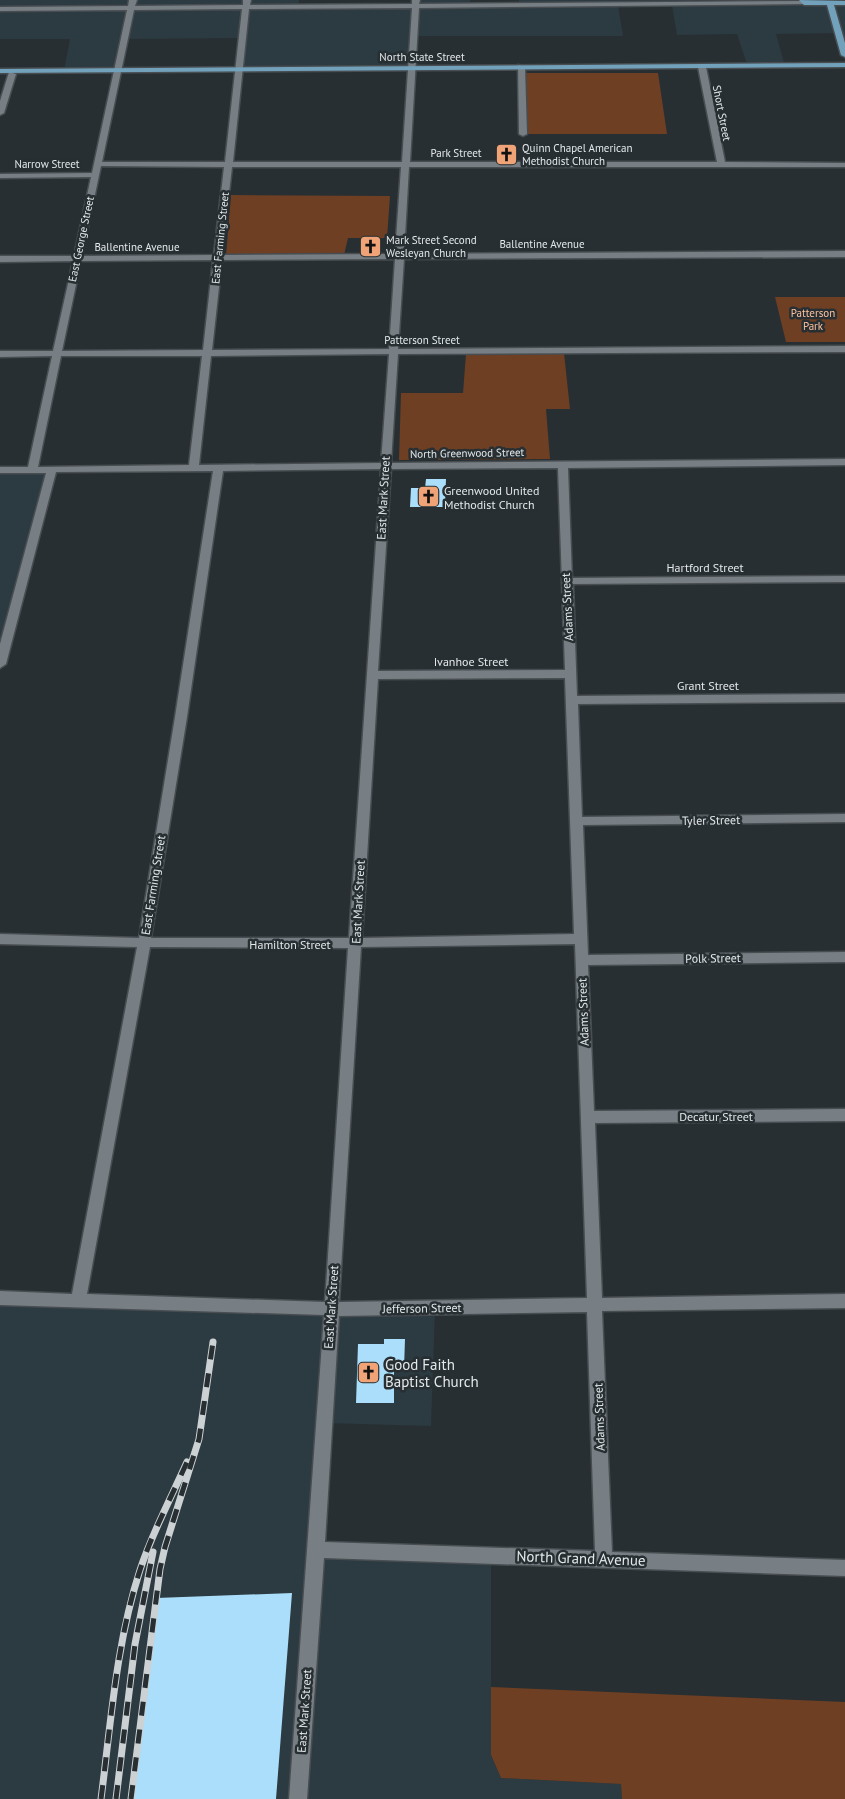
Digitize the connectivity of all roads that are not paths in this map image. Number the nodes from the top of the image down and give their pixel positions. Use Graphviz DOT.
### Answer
graph roads {
  1 [pos="804,2"];
  2 [pos="416,3"];
  3 [pos="845,3"];
  4 [pos="132,4"];
  5 [pos="246,4"];
  6 [pos="300,4"];
  7 [pos="830,4"];
  8 [pos="0,9"];
  9 [pos="845,54"];
  10 [pos="845,65"];
  11 [pos="520,67"];
  12 [pos="702,67"];
  13 [pos="411,68"];
  14 [pos="118,70"];
  15 [pos="239,70"];
  16 [pos="0,71"];
  17 [pos="12,74"];
  18 [pos="0,113"];
  19 [pos="523,134"];
  20 [pos="97,164"];
  21 [pos="228,164"];
  22 [pos="405,164"];
  23 [pos="721,164"];
  24 [pos="845,165"];
  25 [pos="95,175"];
  26 [pos="0,176"];
  27 [pos="845,254"];
  28 [pos="398,256"];
  29 [pos="77,258"];
  30 [pos="218,258"];
  31 [pos="0,259"];
  32 [pos="845,349"];
  33 [pos="392,352"];
  34 [pos="207,353"];
  35 [pos="0,354"];
  36 [pos="57,354"];
  37 [pos="845,462"];
  38 [pos="562,465"];
  39 [pos="384,466"];
  40 [pos="194,468"];
  41 [pos="218,468"];
  42 [pos="0,470"];
  43 [pos="32,470"];
  44 [pos="52,470"];
  45 [pos="845,578"];
  46 [pos="566,581"];
  47 [pos="0,664"];
  48 [pos="570,674"];
  49 [pos="373,675"];
  50 [pos="845,698"];
  51 [pos="571,700"];
  52 [pos="845,818"];
  53 [pos="576,822"];
  54 [pos="580,938"];
  55 [pos="0,940"];
  56 [pos="144,944"];
  57 [pos="355,944"];
  58 [pos="845,957"];
  59 [pos="581,960"];
  60 [pos="845,1115"];
  61 [pos="586,1117"];
  62 [pos="0,1298"];
  63 [pos="78,1300"];
  64 [pos="845,1301"];
  65 [pos="595,1306"];
  66 [pos="331,1309"];
  67 [pos="316,1550"];
  68 [pos="604,1559"];
  69 [pos="845,1568"];
  70 [pos="298,1799"];
  1 -- 2 [label="street"];
  1 -- 7 [label="main road"];
  2 -- 6 [label="street"];
  2 -- 13 [label="street, East Mark Street"];
  3 -- 7 [label="main road"];
  4 -- 5 [label="street"];
  4 -- 8 [label="street"];
  4 -- 14 [label="street, East George Street"];
  5 -- 6 [label="street"];
  5 -- 15 [label="street, East Farming Street"];
  7 -- 9 [label="main road"];
  10 -- 12 [label="main road, North State Street"];
  11 -- 12 [label="main road, North State Street"];
  11 -- 13 [label="main road, North State Street"];
  11 -- 19 [label="street"];
  12 -- 23 [label="street, Short Street"];
  13 -- 15 [label="main road, North State Street"];
  13 -- 22 [label="street, East Mark Street"];
  14 -- 15 [label="main road, North State Street"];
  14 -- 16 [label="main road, North State Street"];
  14 -- 20 [label="street, East George Street"];
  15 -- 21 [label="street, East Farming Street"];
  17 -- 18 [label="street"];
  20 -- 21 [label="street, Park Street"];
  20 -- 25 [label="street, East George Street"];
  21 -- 22 [label="street, Park Street"];
  21 -- 30 [label="street, East Farming Street"];
  22 -- 23 [label="street, Park Street"];
  22 -- 28 [label="street, East Mark Street"];
  23 -- 24 [label="street, Park Street"];
  25 -- 26 [label="street, Narrow Street"];
  25 -- 29 [label="street, East George Street"];
  27 -- 28 [label="street, Ballentine Avenue"];
  28 -- 30 [label="street, Ballentine Avenue"];
  28 -- 33 [label="street, East Mark Street"];
  29 -- 30 [label="street, Ballentine Avenue"];
  29 -- 31 [label="street, Ballentine Avenue"];
  29 -- 36 [label="street, East George Street"];
  30 -- 34 [label="street, East Farming Street"];
  32 -- 33 [label="street, Patterson Street"];
  33 -- 34 [label="street, Patterson Street"];
  33 -- 39 [label="street, East Mark Street"];
  34 -- 36 [label="street, Patterson Street"];
  34 -- 40 [label="street, East Farming Street"];
  35 -- 36 [label="street, Patterson Street"];
  36 -- 43 [label="street, East George Street"];
  37 -- 38 [label="street, North Greenwood Street"];
  38 -- 39 [label="street, North Greenwood Street"];
  38 -- 46 [label="street, Adams Street"];
  39 -- 41 [label="street, North Greenwood Street"];
  39 -- 49 [label="street, East Mark Street"];
  40 -- 41 [label="street, North Greenwood Street"];
  40 -- 44 [label="street, North Greenwood Street"];
  41 -- 56 [label="street, East Farming Street"];
  42 -- 43 [label="street, North Greenwood Street"];
  43 -- 44 [label="street, North Greenwood Street"];
  44 -- 47 [label="street"];
  45 -- 46 [label="street, Hartford Street"];
  46 -- 48 [label="street, Adams Street"];
  48 -- 49 [label="street, Ivanhoe Street"];
  48 -- 51 [label="street, Adams Street"];
  49 -- 57 [label="street, East Mark Street"];
  50 -- 51 [label="street, Grant Street"];
  51 -- 53 [label="street, Adams Street"];
  52 -- 53 [label="street, Tyler Street"];
  53 -- 54 [label="street, Adams Street"];
  54 -- 57 [label="street, Hamilton Street"];
  54 -- 59 [label="street, Adams Street"];
  55 -- 56 [label="street, Hamilton Street"];
  56 -- 57 [label="street, Hamilton Street"];
  56 -- 63 [label="street, East Farming Street"];
  57 -- 66 [label="street, East Mark Street"];
  58 -- 59 [label="street, Polk Street"];
  59 -- 61 [label="street, Adams Street"];
  60 -- 61 [label="street, Decatur Street"];
  61 -- 65 [label="street, Adams Street"];
  62 -- 63 [label="street, Jefferson Street"];
  63 -- 66 [label="street, Jefferson Street"];
  64 -- 65 [label="street, Jefferson Street"];
  65 -- 66 [label="street, Jefferson Street"];
  65 -- 68 [label="street, Adams Street"];
  66 -- 67 [label="street, East Mark Street"];
  67 -- 68 [label="street, North Grand Avenue"];
  67 -- 70 [label="street, East Mark Street"];
  68 -- 69 [label="street, North Grand Avenue"];
}
